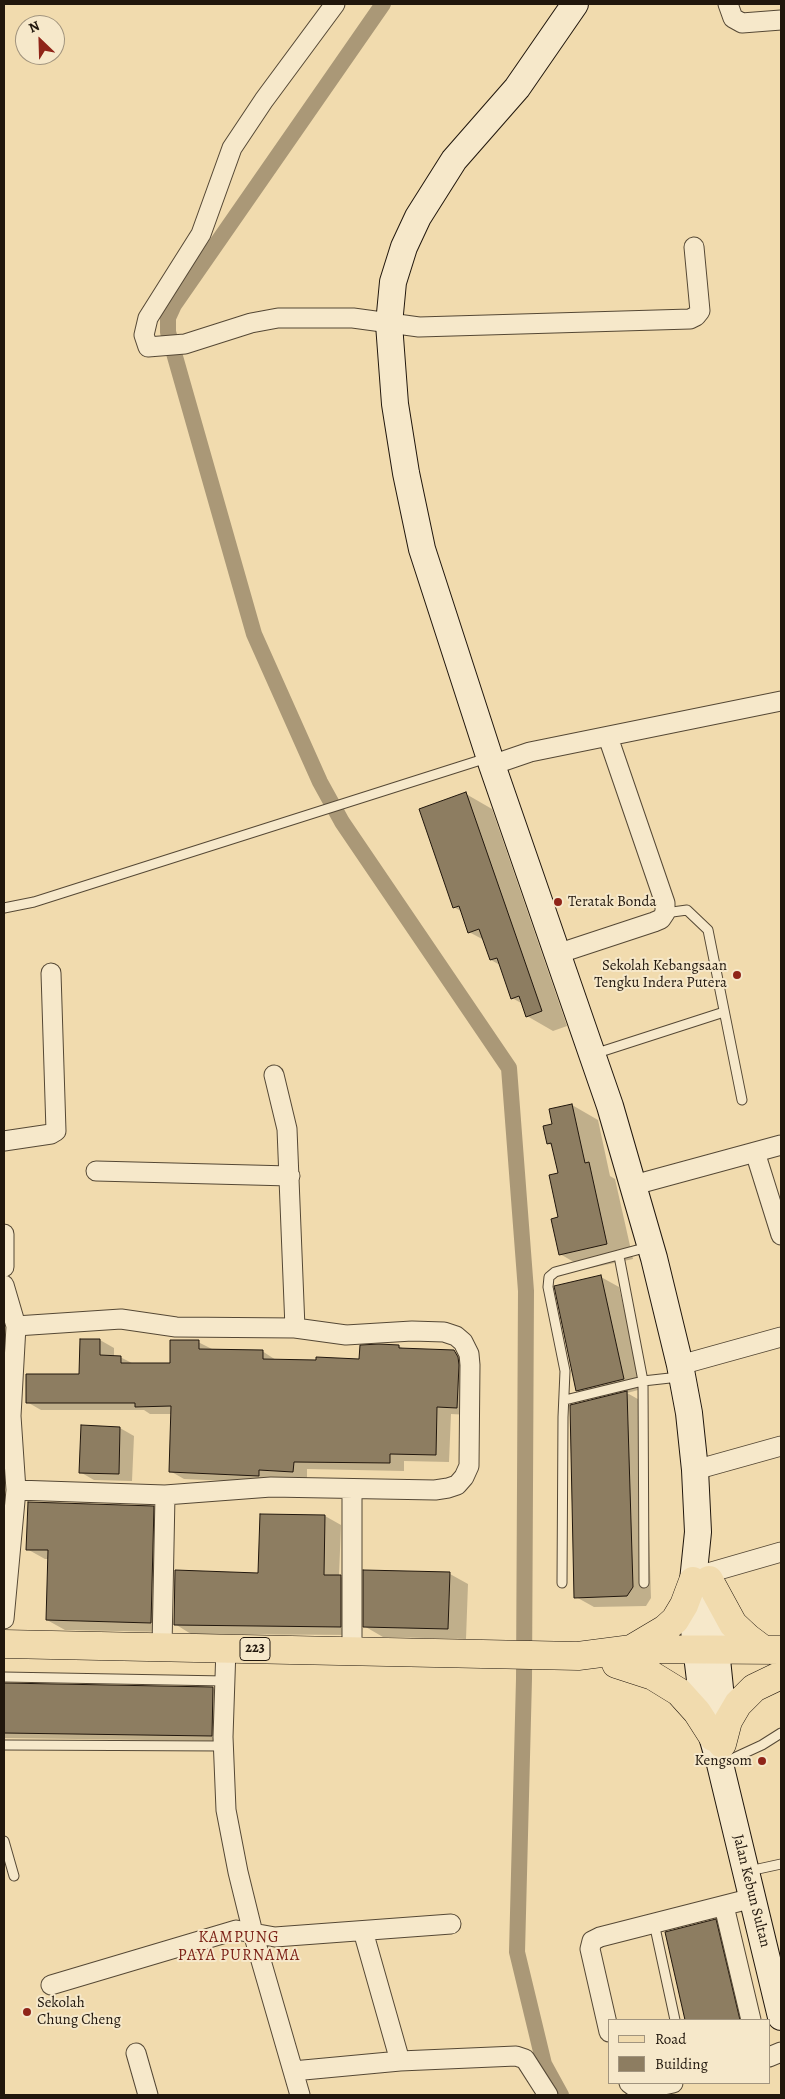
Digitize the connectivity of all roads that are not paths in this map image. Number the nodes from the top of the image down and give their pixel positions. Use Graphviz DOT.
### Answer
graph roads {
  1 [pos="335,4"];
  2 [pos="575,4"];
  3 [pos="728,4"];
  4 [pos="781,20"];
  5 [pos="694,246"];
  6 [pos="389,324"];
  7 [pos="781,701"];
  8 [pos="608,736"];
  9 [pos="491,761"];
  10 [pos="4,908"];
  11 [pos="665,913"];
  12 [pos="558,954"];
  13 [pos="51,974"];
  14 [pos="724,1012"];
  15 [pos="592,1055"];
  16 [pos="274,1074"];
  17 [pos="742,1100"];
  18 [pos="4,1141"];
  19 [pos="781,1145"];
  20 [pos="755,1152"];
  21 [pos="96,1171"];
  22 [pos="290,1176"];
  23 [pos="634,1185"];
  24 [pos="4,1234"];
  25 [pos="781,1235"];
  26 [pos="651,1246"];
  27 [pos="618,1256"];
  28 [pos="4,1262"];
  29 [pos="4,1285"];
  30 [pos="16,1326"];
  31 [pos="295,1328"];
  32 [pos="781,1337"];
  33 [pos="681,1371"];
  34 [pos="643,1381"];
  35 [pos="565,1400"];
  36 [pos="781,1446"];
  37 [pos="695,1470"];
  38 [pos="352,1489"];
  39 [pos="16,1490"];
  40 [pos="165,1495"];
  41 [pos="781,1552"];
  42 [pos="703,1578"];
  43 [pos="562,1583"];
  44 [pos="644,1583"];
  45 [pos="4,1619"];
  46 [pos="4,1644"];
  47 [pos="162,1647"];
  48 [pos="226,1648"];
  49 [pos="352,1651"];
  50 [pos="775,1655"];
  51 [pos="624,1656"];
  52 [pos="707,1657"];
  53 [pos="781,1675"];
  54 [pos="4,1677"];
  55 [pos="225,1681"];
  56 [pos="781,1733"];
  57 [pos="4,1745"];
  58 [pos="224,1746"];
  59 [pos="718,1748"];
  60 [pos="4,1840"];
  61 [pos="781,1864"];
  62 [pos="746,1872"];
  63 [pos="14,1876"];
  64 [pos="753,1898"];
  65 [pos="724,1906"];
  66 [pos="654,1923"];
  67 [pos="451,1924"];
  68 [pos="363,1931"];
  69 [pos="254,1933"];
  70 [pos="51,1985"];
  71 [pos="780,2008"];
  72 [pos="675,2019"];
  73 [pos="751,2019"];
  74 [pos="608,2028"];
  75 [pos="136,2053"];
  76 [pos="400,2061"];
  77 [pos="293,2071"];
  78 [pos="630,2084"];
  79 [pos="668,2084"];
  80 [pos="148,2095"];
  81 [pos="300,2095"];
  82 [pos="548,2095"];
  1 -- 6 [label="street"];
  2 -- 6 [label="main road, Jalan Kebun Sultan"];
  3 -- 4 [label="street"];
  5 -- 6 [label="street"];
  6 -- 9 [label="main road, Jalan Kebun Sultan"];
  7 -- 8 [label="street"];
  8 -- 9 [label="street"];
  8 -- 11 [label="street"];
  9 -- 10 [label="lane"];
  9 -- 12 [label="main road, Jalan Kebun Sultan"];
  11 -- 12 [label="street"];
  11 -- 14 [label="lane"];
  12 -- 15 [label="main road, Jalan Kebun Sultan"];
  13 -- 18 [label="street"];
  14 -- 15 [label="lane"];
  14 -- 17 [label="lane"];
  15 -- 23 [label="main road, Jalan Kebun Sultan"];
  16 -- 22 [label="street"];
  19 -- 20 [label="street"];
  20 -- 23 [label="street"];
  20 -- 25 [label="street"];
  21 -- 22 [label="street"];
  22 -- 31 [label="street"];
  23 -- 26 [label="main road, Jalan Kebun Sultan"];
  24 -- 28 [label="street"];
  26 -- 27 [label="lane"];
  26 -- 33 [label="main road, Jalan Kebun Sultan"];
  27 -- 34 [label="lane"];
  27 -- 35 [label="lane"];
  29 -- 30 [label="street"];
  30 -- 31 [label="street"];
  30 -- 39 [label="street"];
  31 -- 38 [label="street"];
  32 -- 33 [label="street"];
  33 -- 34 [label="lane"];
  33 -- 37 [label="main road, Jalan Kebun Sultan"];
  34 -- 35 [label="lane"];
  34 -- 44 [label="lane"];
  35 -- 43 [label="lane"];
  36 -- 37 [label="street"];
  37 -- 42 [label="main road, Jalan Kebun Sultan"];
  38 -- 40 [label="street"];
  38 -- 49 [label="street"];
  39 -- 40 [label="street"];
  39 -- 45 [label="street"];
  40 -- 47 [label="street"];
  41 -- 42 [label="street"];
  42 -- 50 [label="main road"];
  42 -- 51 [label="main road"];
  42 -- 52 [label="main road, Jalan Kebun Sultan"];
  46 -- 47 [label="main road, 223"];
  47 -- 48 [label="main road, 223"];
  48 -- 49 [label="main road, 223"];
  48 -- 55 [label="street"];
  49 -- 51 [label="main road, 223"];
  50 -- 52 [label="main road"];
  51 -- 52 [label="main road, 223"];
  51 -- 59 [label="main road"];
  52 -- 59 [label="main road, Jalan Kebun Sultan"];
  53 -- 59 [label="main road"];
  54 -- 55 [label="lane"];
  55 -- 58 [label="street"];
  56 -- 59 [label="lane"];
  57 -- 58 [label="lane"];
  58 -- 69 [label="street"];
  59 -- 62 [label="main road, Jalan Kebun Sultan"];
  60 -- 63 [label="lane"];
  61 -- 62 [label="lane"];
  62 -- 64 [label="main road, Jalan Kebun Sultan"];
  64 -- 65 [label="street"];
  64 -- 71 [label="main road, Jalan Kebun Sultan"];
  65 -- 66 [label="street"];
  65 -- 73 [label="street"];
  66 -- 72 [label="lane"];
  66 -- 74 [label="street"];
  67 -- 68 [label="street"];
  68 -- 69 [label="street"];
  68 -- 76 [label="street"];
  69 -- 70 [label="street"];
  69 -- 77 [label="street"];
  75 -- 80 [label="street"];
  76 -- 77 [label="street"];
  76 -- 82 [label="street"];
  77 -- 81 [label="street"];
  78 -- 79 [label="street"];
}
